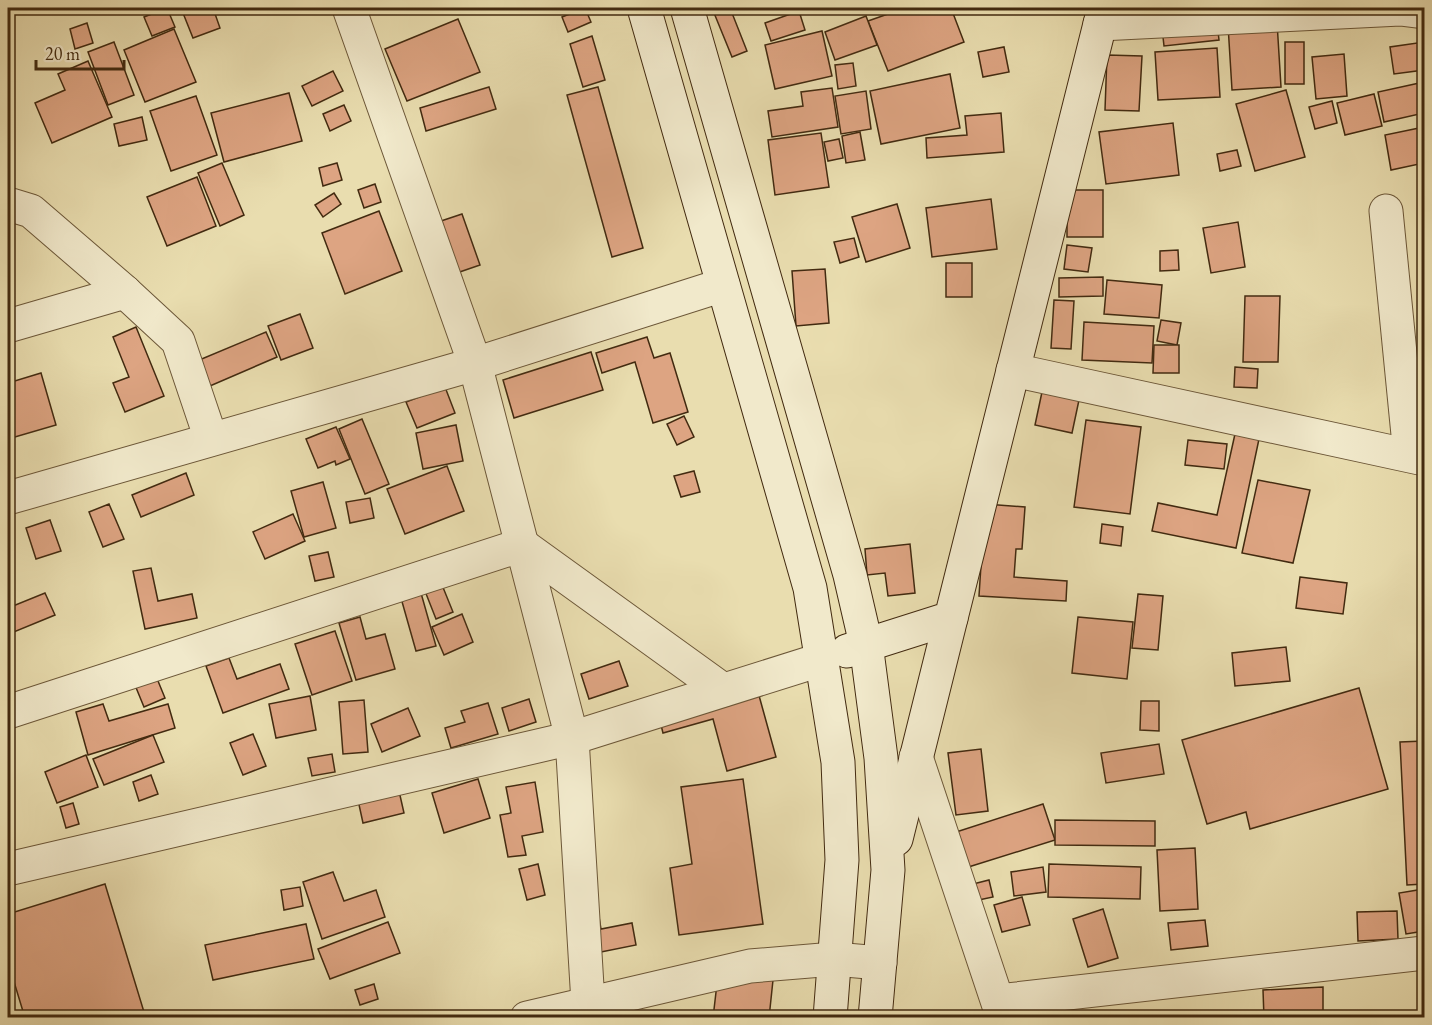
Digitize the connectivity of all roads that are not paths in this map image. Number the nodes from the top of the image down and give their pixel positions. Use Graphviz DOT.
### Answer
graph roads {
  1 [pos="349,8"];
  2 [pos="644,8"];
  3 [pos="687,8"];
  4 [pos="1425,12"];
  5 [pos="1102,16"];
  6 [pos="8,204"];
  7 [pos="1386,211"];
  8 [pos="723,285"];
  9 [pos="125,292"];
  10 [pos="8,326"];
  11 [pos="475,364"];
  12 [pos="1013,370"];
  13 [pos="211,440"];
  14 [pos="1417,457"];
  15 [pos="8,498"];
  16 [pos="522,545"];
  17 [pos="951,618"];
  18 [pos="866,644"];
  19 [pos="823,659"];
  20 [pos="723,690"];
  21 [pos="8,712"];
  22 [pos="572,738"];
  23 [pos="916,757"];
  24 [pos="8,868"];
  25 [pos="888,870"];
  26 [pos="1425,953"];
  27 [pos="834,959"];
  28 [pos="880,963"];
  29 [pos="588,1003"];
  30 [pos="1000,1009"];
  31 [pos="526,1017"];
  32 [pos="830,1017"];
  33 [pos="875,1017"];
  1 -- 11 [label="street"];
  2 -- 8 [label="street"];
  3 -- 18 [label="street"];
  4 -- 5 [label="street"];
  5 -- 12 [label="street"];
  6 -- 9 [label="street"];
  7 -- 14 [label="street"];
  8 -- 11 [label="street"];
  8 -- 19 [label="street"];
  9 -- 10 [label="street"];
  9 -- 13 [label="street"];
  11 -- 13 [label="street"];
  11 -- 16 [label="street"];
  12 -- 14 [label="street"];
  12 -- 17 [label="street"];
  13 -- 15 [label="street"];
  16 -- 20 [label="street"];
  16 -- 21 [label="street"];
  16 -- 22 [label="street"];
  17 -- 18 [label="street"];
  17 -- 23 [label="street"];
  18 -- 19 [label="street"];
  18 -- 25 [label="street"];
  19 -- 20 [label="street"];
  19 -- 27 [label="street"];
  20 -- 22 [label="street"];
  22 -- 24 [label="street"];
  22 -- 29 [label="street"];
  23 -- 25 [label="street"];
  23 -- 30 [label="street"];
  25 -- 28 [label="street"];
  26 -- 30 [label="street"];
  27 -- 28 [label="street"];
  27 -- 29 [label="street"];
  27 -- 32 [label="street"];
  28 -- 33 [label="street"];
  29 -- 31 [label="street"];
}
